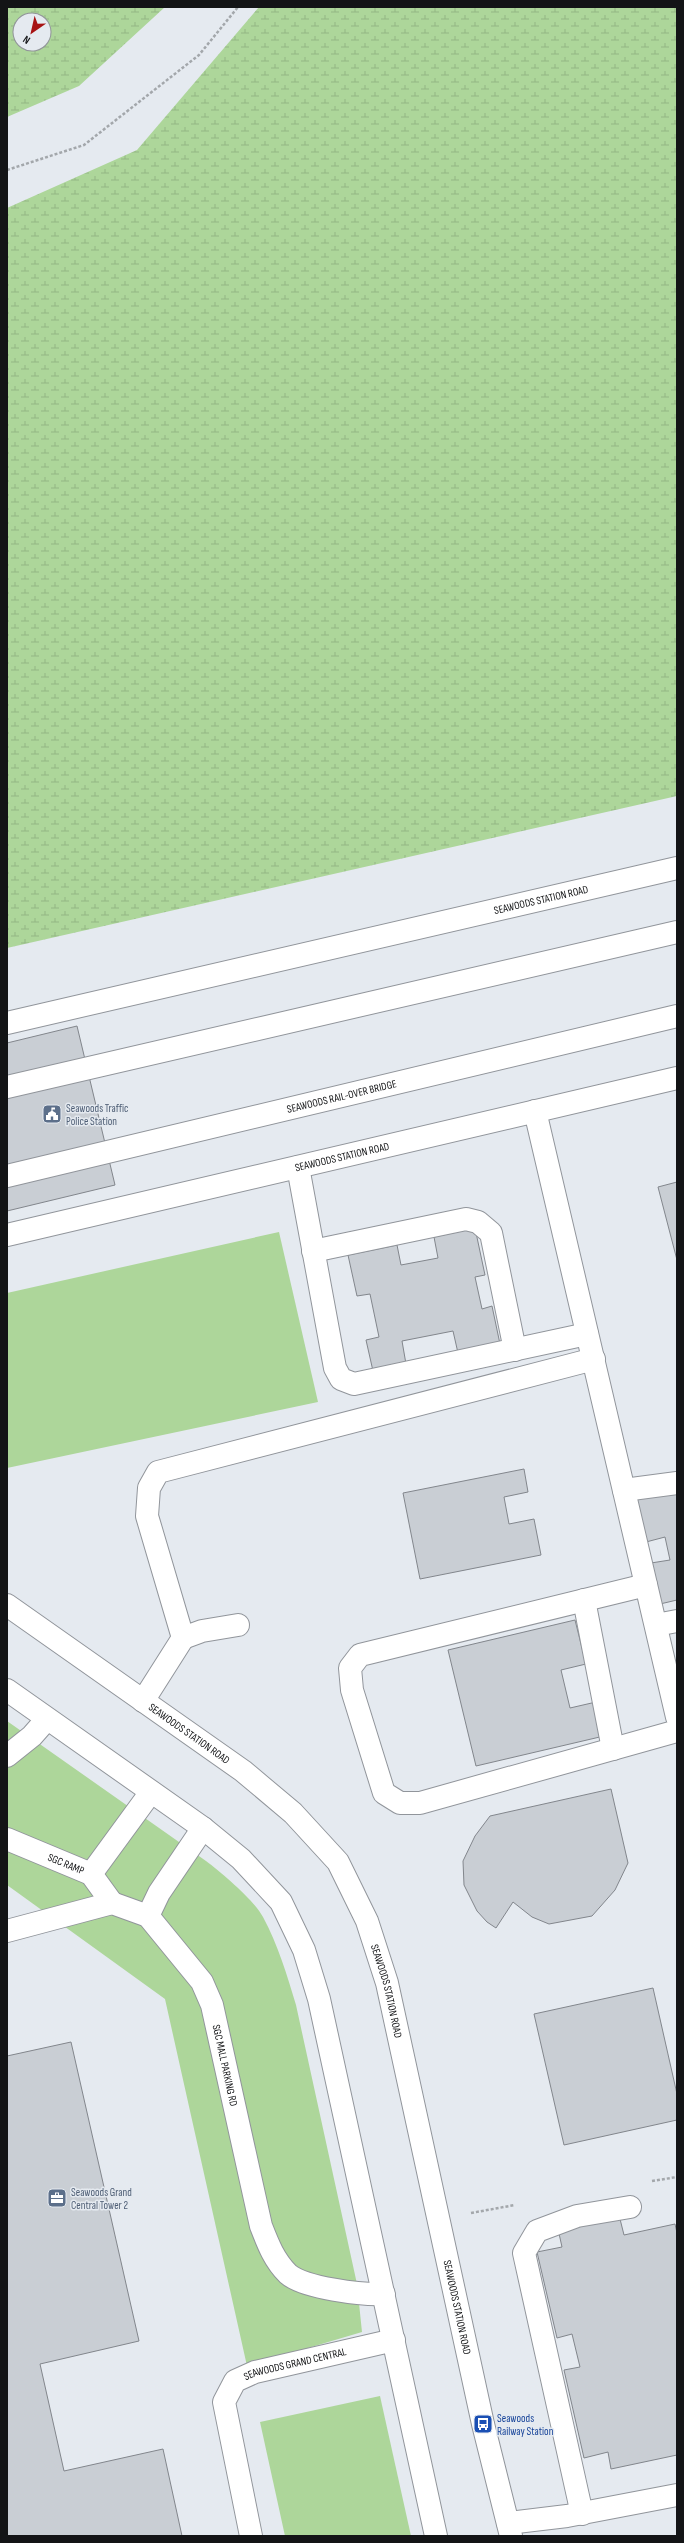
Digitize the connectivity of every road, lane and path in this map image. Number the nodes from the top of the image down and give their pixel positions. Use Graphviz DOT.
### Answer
graph roads {
  1 [pos="238,7"];
  2 [pos="7,170"];
  3 [pos="677,868"];
  4 [pos="677,932"];
  5 [pos="677,1016"];
  6 [pos="7,1023"];
  7 [pos="677,1078"];
  8 [pos="7,1086"];
  9 [pos="535,1111"];
  10 [pos="298,1167"];
  11 [pos="7,1176"];
  12 [pos="7,1235"];
  13 [pos="313,1251"];
  14 [pos="587,1334"];
  15 [pos="515,1350"];
  16 [pos="594,1359"];
  17 [pos="677,1483"];
  18 [pos="624,1490"];
  19 [pos="646,1585"];
  20 [pos="584,1600"];
  21 [pos="7,1605"];
  22 [pos="677,1621"];
  23 [pos="238,1625"];
  24 [pos="656,1625"];
  25 [pos="183,1638"];
  26 [pos="670,1655"];
  27 [pos="7,1690"];
  28 [pos="143,1701"];
  29 [pos="677,1717"];
  30 [pos="47,1719"];
  31 [pos="677,1731"];
  32 [pos="613,1749"];
  33 [pos="7,1756"];
  34 [pos="151,1792"];
  35 [pos="203,1828"];
  36 [pos="7,1839"];
  37 [pos="91,1874"];
  38 [pos="112,1903"];
  39 [pos="148,1916"];
  40 [pos="7,1930"];
  41 [pos="630,2207"];
  42 [pos="384,2294"];
  43 [pos="394,2340"];
  44 [pos="677,2496"];
  45 [pos="582,2514"];
  46 [pos="510,2530"];
  47 [pos="251,2536"];
  48 [pos="436,2536"];
  1 -- 2 [label="path"];
  3 -- 6 [label="main road, SEAWOODS STATION ROAD"];
  4 -- 8 [label="main road"];
  5 -- 11 [label="main road, SEAWOODS RAIL-OVER BRIDGE"];
  7 -- 9 [label="main road, SEAWOODS STATION ROAD"];
  9 -- 10 [label="main road, SEAWOODS STATION ROAD"];
  9 -- 14 [label="main road"];
  10 -- 12 [label="main road, SEAWOODS STATION ROAD"];
  10 -- 13 [label="main road"];
  13 -- 15 [label="main road"];
  13 -- 15 [label="main road"];
  14 -- 15 [label="main road"];
  14 -- 16 [label="main road"];
  16 -- 18 [label="main road"];
  16 -- 25 [label="main road"];
  17 -- 18 [label="main road"];
  18 -- 19 [label="main road"];
  19 -- 20 [label="main road"];
  19 -- 24 [label="main road"];
  20 -- 32 [label="main road"];
  20 -- 32 [label="main road"];
  21 -- 28 [label="main road, SEAWOODS STATION ROAD"];
  22 -- 24 [label="main road"];
  23 -- 25 [label="main road"];
  24 -- 26 [label="main road"];
  25 -- 28 [label="main road"];
  26 -- 29 [label="main road"];
  27 -- 30 [label="main road"];
  28 -- 46 [label="main road, SEAWOODS STATION ROAD"];
  30 -- 33 [label="main road"];
  30 -- 34 [label="main road"];
  31 -- 32 [label="main road"];
  34 -- 35 [label="main road"];
  34 -- 37 [label="main road"];
  35 -- 39 [label="main road"];
  35 -- 42 [label="main road"];
  36 -- 37 [label="main road, SGC RAMP"];
  37 -- 38 [label="main road, SGC RAMP"];
  38 -- 39 [label="main road"];
  38 -- 40 [label="main road"];
  39 -- 42 [label="main road, SGC MALL PARKING RD"];
  41 -- 45 [label="main road"];
  42 -- 43 [label="main road"];
  43 -- 47 [label="main road, SEAWOODS GRAND CENTRAL"];
  43 -- 48 [label="main road"];
  44 -- 45 [label="main road"];
  45 -- 46 [label="main road"];
}
